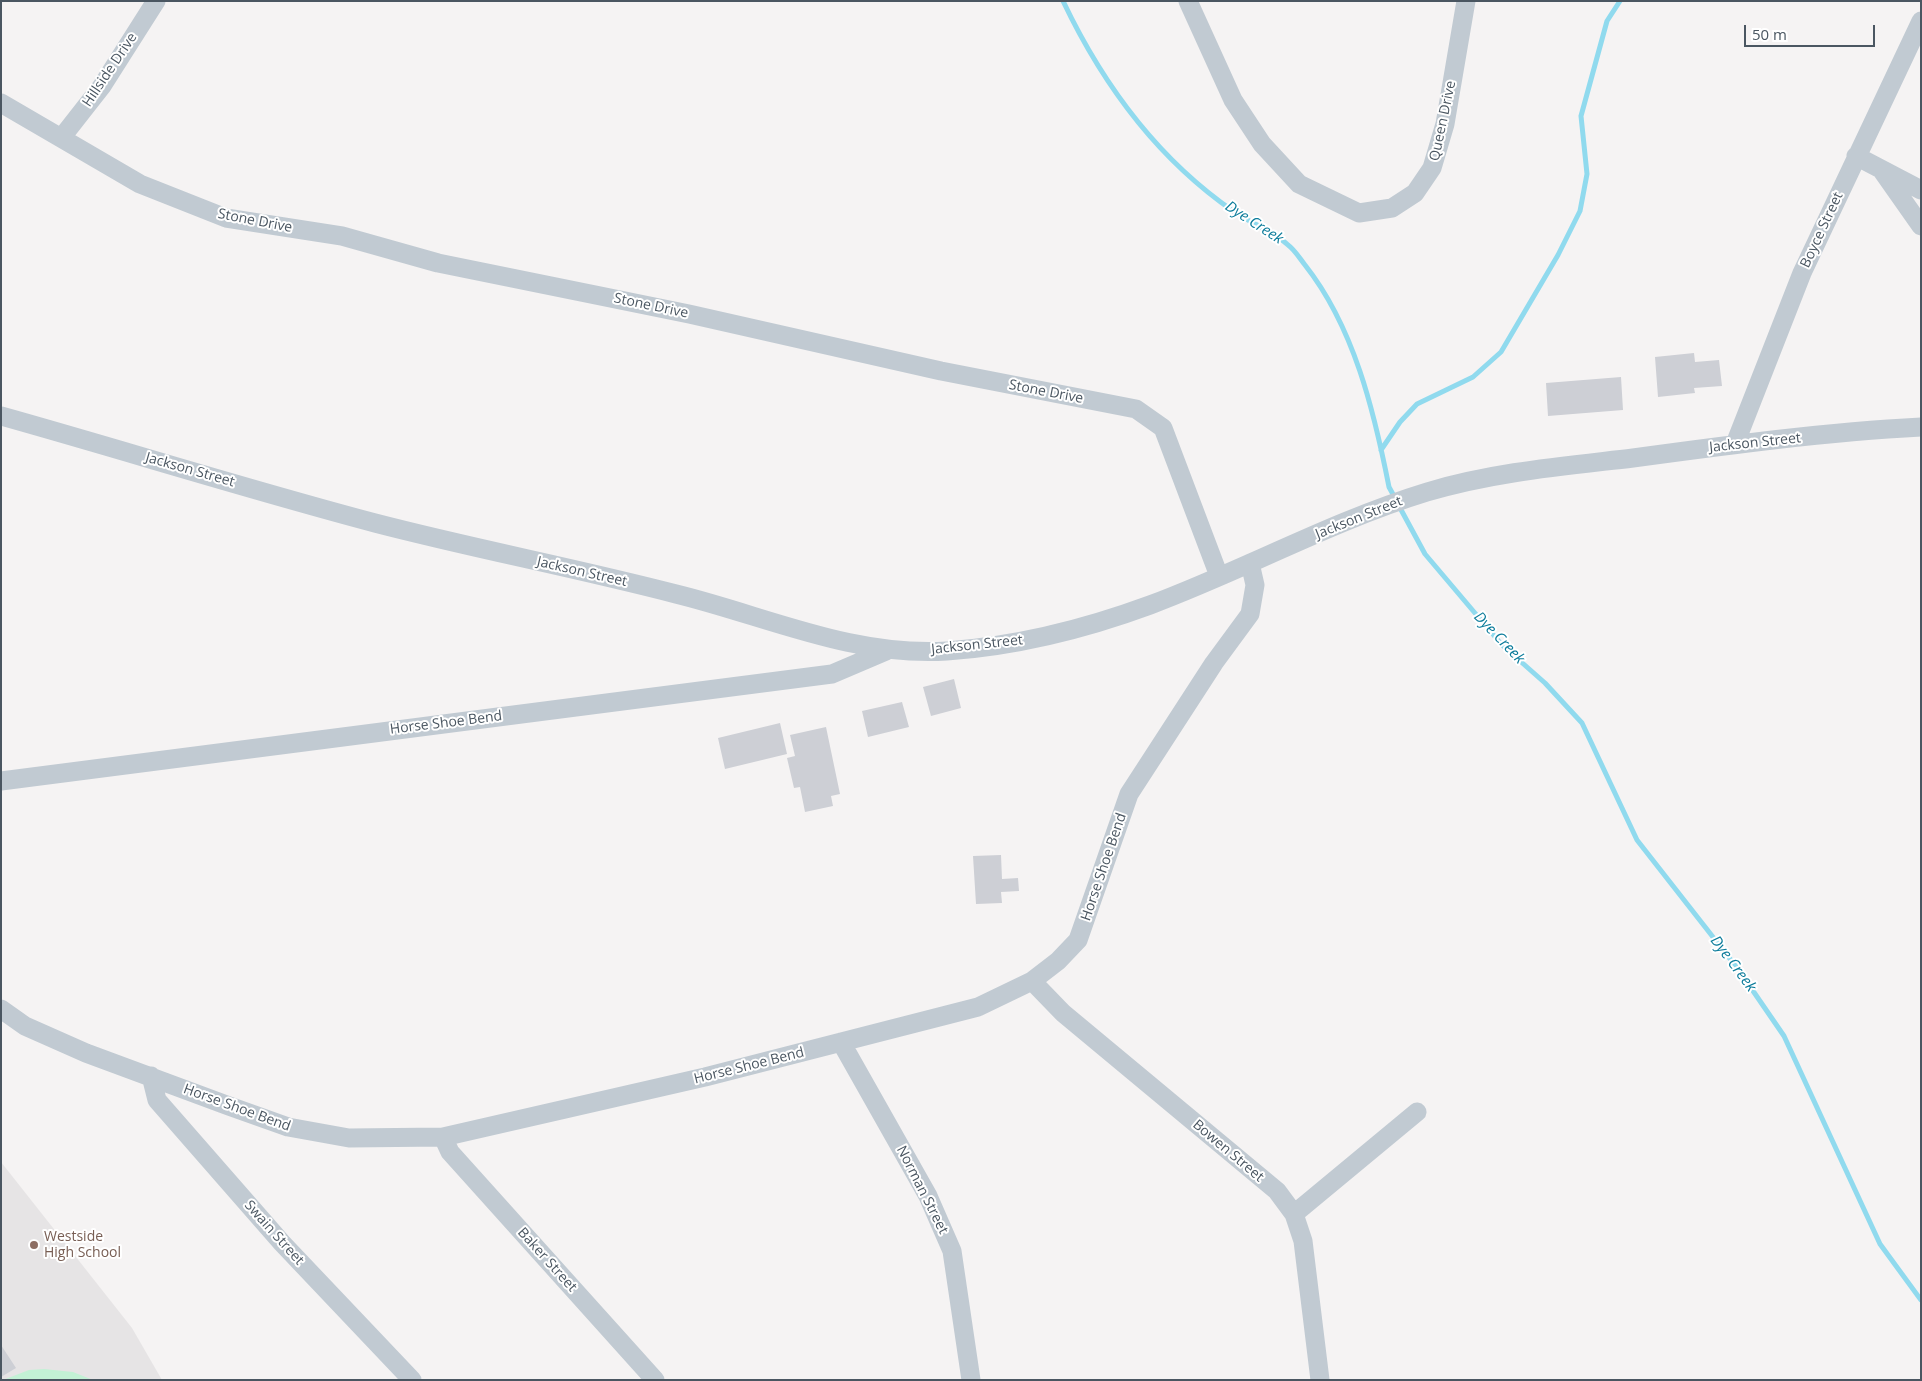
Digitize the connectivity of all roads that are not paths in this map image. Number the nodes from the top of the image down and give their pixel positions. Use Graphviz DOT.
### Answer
graph roads {
  1 [pos="156,1"];
  2 [pos="1188,1"];
  3 [pos="1466,1"];
  4 [pos="1921,21"];
  5 [pos="1,103"];
  6 [pos="62,137"];
  7 [pos="1856,156"];
  8 [pos="1881,169"];
  9 [pos="1921,190"];
  10 [pos="1921,226"];
  11 [pos="1,416"];
  12 [pos="1921,427"];
  13 [pos="1735,444"];
  14 [pos="1250,563"];
  15 [pos="1219,576"];
  16 [pos="886,650"];
  17 [pos="1,781"];
  18 [pos="1032,980"];
  19 [pos="1,1009"];
  20 [pos="841,1042"];
  21 [pos="151,1076"];
  22 [pos="1417,1112"];
  23 [pos="443,1138"];
  24 [pos="1294,1214"];
  25 [pos="412,1380"];
  26 [pos="655,1380"];
  27 [pos="971,1380"];
  28 [pos="1320,1380"];
  1 -- 6 [label="street, Hillside Drive"];
  2 -- 3 [label="street, Queen Drive"];
  4 -- 7 [label="street, Boyce Street"];
  5 -- 6 [label="street, Stone Drive"];
  6 -- 15 [label="street, Stone Drive"];
  7 -- 8 [label="street"];
  7 -- 13 [label="street, Boyce Street"];
  8 -- 9 [label="street"];
  8 -- 10 [label="street"];
  11 -- 16 [label="street, Jackson Street"];
  12 -- 13 [label="street, Jackson Street"];
  13 -- 14 [label="street, Jackson Street"];
  14 -- 15 [label="street, Jackson Street"];
  14 -- 18 [label="street, Horse Shoe Bend"];
  15 -- 16 [label="street, Jackson Street"];
  16 -- 17 [label="street, Horse Shoe Bend"];
  18 -- 20 [label="street, Horse Shoe Bend"];
  18 -- 24 [label="street, Bowen Street"];
  19 -- 21 [label="street, Horse Shoe Bend"];
  20 -- 23 [label="street, Horse Shoe Bend"];
  20 -- 27 [label="street, Norman Street"];
  21 -- 23 [label="street, Horse Shoe Bend"];
  21 -- 25 [label="street, Swain Street"];
  22 -- 24 [label="street"];
  23 -- 26 [label="street, Baker Street"];
  24 -- 28 [label="street, Bowen Street"];
}
